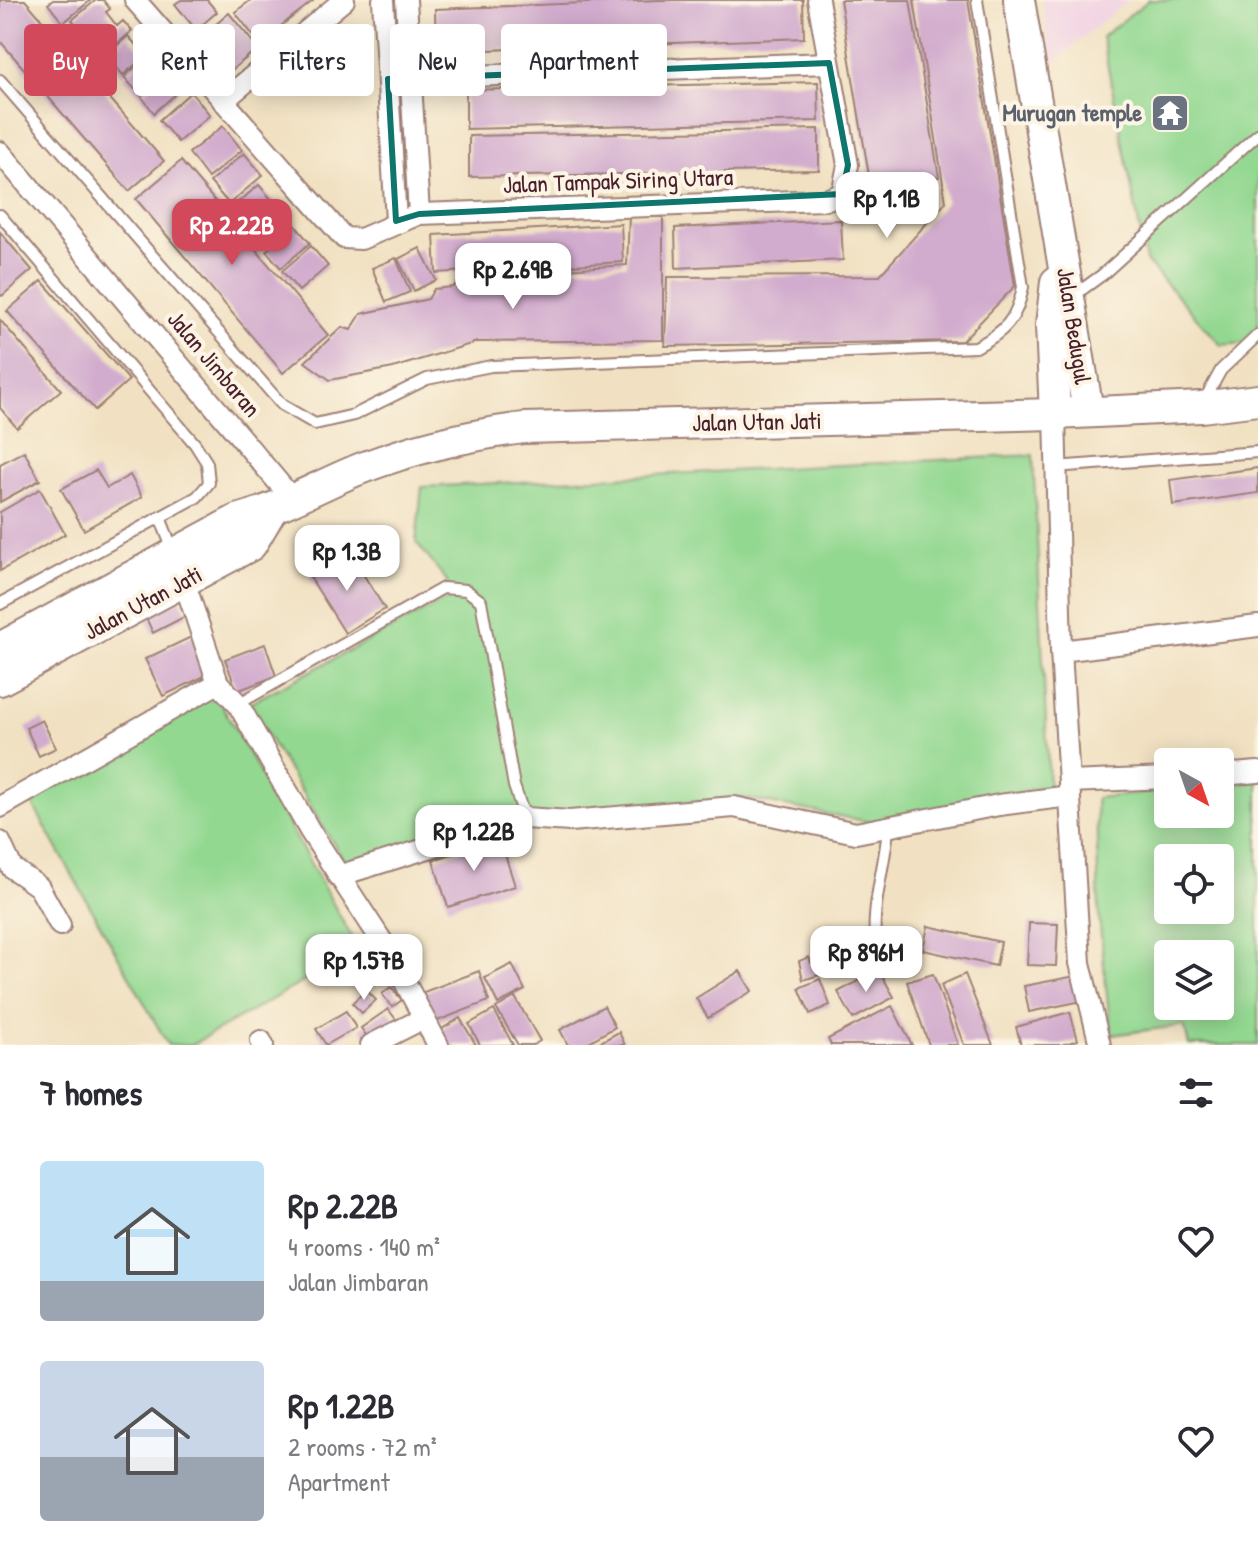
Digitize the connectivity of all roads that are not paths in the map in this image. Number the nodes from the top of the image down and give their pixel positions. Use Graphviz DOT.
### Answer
graph roads {
  1 [pos="344,0"];
  2 [pos="383,0"];
  3 [pos="406,0"];
  4 [pos="818,0"];
  5 [pos="977,0"];
  6 [pos="1019,0"];
  7 [pos="142,2"];
  8 [pos="407,24"];
  9 [pos="829,63"];
  10 [pos="485,75"];
  11 [pos="388,79"];
  12 [pos="0,80"];
  13 [pos="410,96"];
  14 [pos="223,101"];
  15 [pos="1258,134"];
  16 [pos="0,152"];
  17 [pos="419,214"];
  18 [pos="0,215"];
  19 [pos="396,221"];
  20 [pos="1061,240"];
  21 [pos="1068,300"];
  22 [pos="1258,335"];
  23 [pos="1258,400"];
  24 [pos="1201,407"];
  25 [pos="1088,411"];
  26 [pos="1055,414"];
  27 [pos="1258,452"];
  28 [pos="1054,467"];
  29 [pos="283,506"];
  30 [pos="160,517"];
  31 [pos="179,568"];
  32 [pos="0,604"];
  33 [pos="1258,626"];
  34 [pos="0,648"];
  35 [pos="1061,651"];
  36 [pos="0,680"];
  37 [pos="218,683"];
  38 [pos="238,704"];
  39 [pos="1258,772"];
  40 [pos="1234,774"];
  41 [pos="1154,780"];
  42 [pos="1070,789"];
  43 [pos="0,807"];
  44 [pos="525,818"];
  45 [pos="888,829"];
  46 [pos="0,842"];
  47 [pos="338,876"];
  48 [pos="60,925"];
  49 [pos="876,952"];
  50 [pos="422,1019"];
  51 [pos="371,1045"];
  52 [pos="438,1045"];
  53 [pos="1100,1045"];
  1 -- 14 [label="street"];
  2 -- 11 [label="street"];
  3 -- 8 [label="street"];
  4 -- 9 [label="street"];
  5 -- 12 [label="lane"];
  6 -- 20 [label="main road, Jalan Bedugul"];
  7 -- 14 [label="street, Jalan Tampak Siring Utara"];
  9 -- 10 [label="street"];
  9 -- 17 [label="street, Jalan Tampak Siring Utara"];
  11 -- 19 [label="street"];
  13 -- 17 [label="street"];
  14 -- 19 [label="street, Jalan Tampak Siring Utara"];
  15 -- 21 [label="lane"];
  16 -- 29 [label="street, Jalan Jimbaran"];
  17 -- 19 [label="street, Jalan Tampak Siring Utara"];
  18 -- 30 [label="lane"];
  20 -- 21 [label="main road, Jalan Bedugul"];
  20 -- 26 [label="main road, Jalan Bedugul"];
  21 -- 25 [label="main road, Jalan Bedugul"];
  22 -- 24 [label="lane"];
  23 -- 24 [label="main road, Jalan Utan Jati"];
  24 -- 25 [label="main road, Jalan Utan Jati"];
  25 -- 26 [label="main road, Jalan Utan Jati"];
  26 -- 28 [label="street"];
  26 -- 29 [label="main road, Jalan Utan Jati"];
  27 -- 28 [label="lane"];
  28 -- 35 [label="street"];
  29 -- 31 [label="main road, Jalan Utan Jati"];
  30 -- 31 [label="lane"];
  30 -- 32 [label="lane"];
  31 -- 34 [label="main road, Jalan Utan Jati"];
  31 -- 36 [label="main road, Jalan Utan Jati"];
  31 -- 37 [label="street"];
  33 -- 35 [label="street"];
  35 -- 42 [label="street"];
  37 -- 38 [label="street"];
  37 -- 43 [label="street"];
  38 -- 44 [label="lane"];
  38 -- 47 [label="street"];
  39 -- 40 [label="street"];
  41 -- 42 [label="street"];
  42 -- 45 [label="street"];
  42 -- 53 [label="street"];
  44 -- 45 [label="street"];
  44 -- 47 [label="street"];
  45 -- 49 [label="lane"];
  46 -- 48 [label="street"];
  47 -- 50 [label="street"];
  50 -- 51 [label="street"];
  50 -- 52 [label="street"];
}
